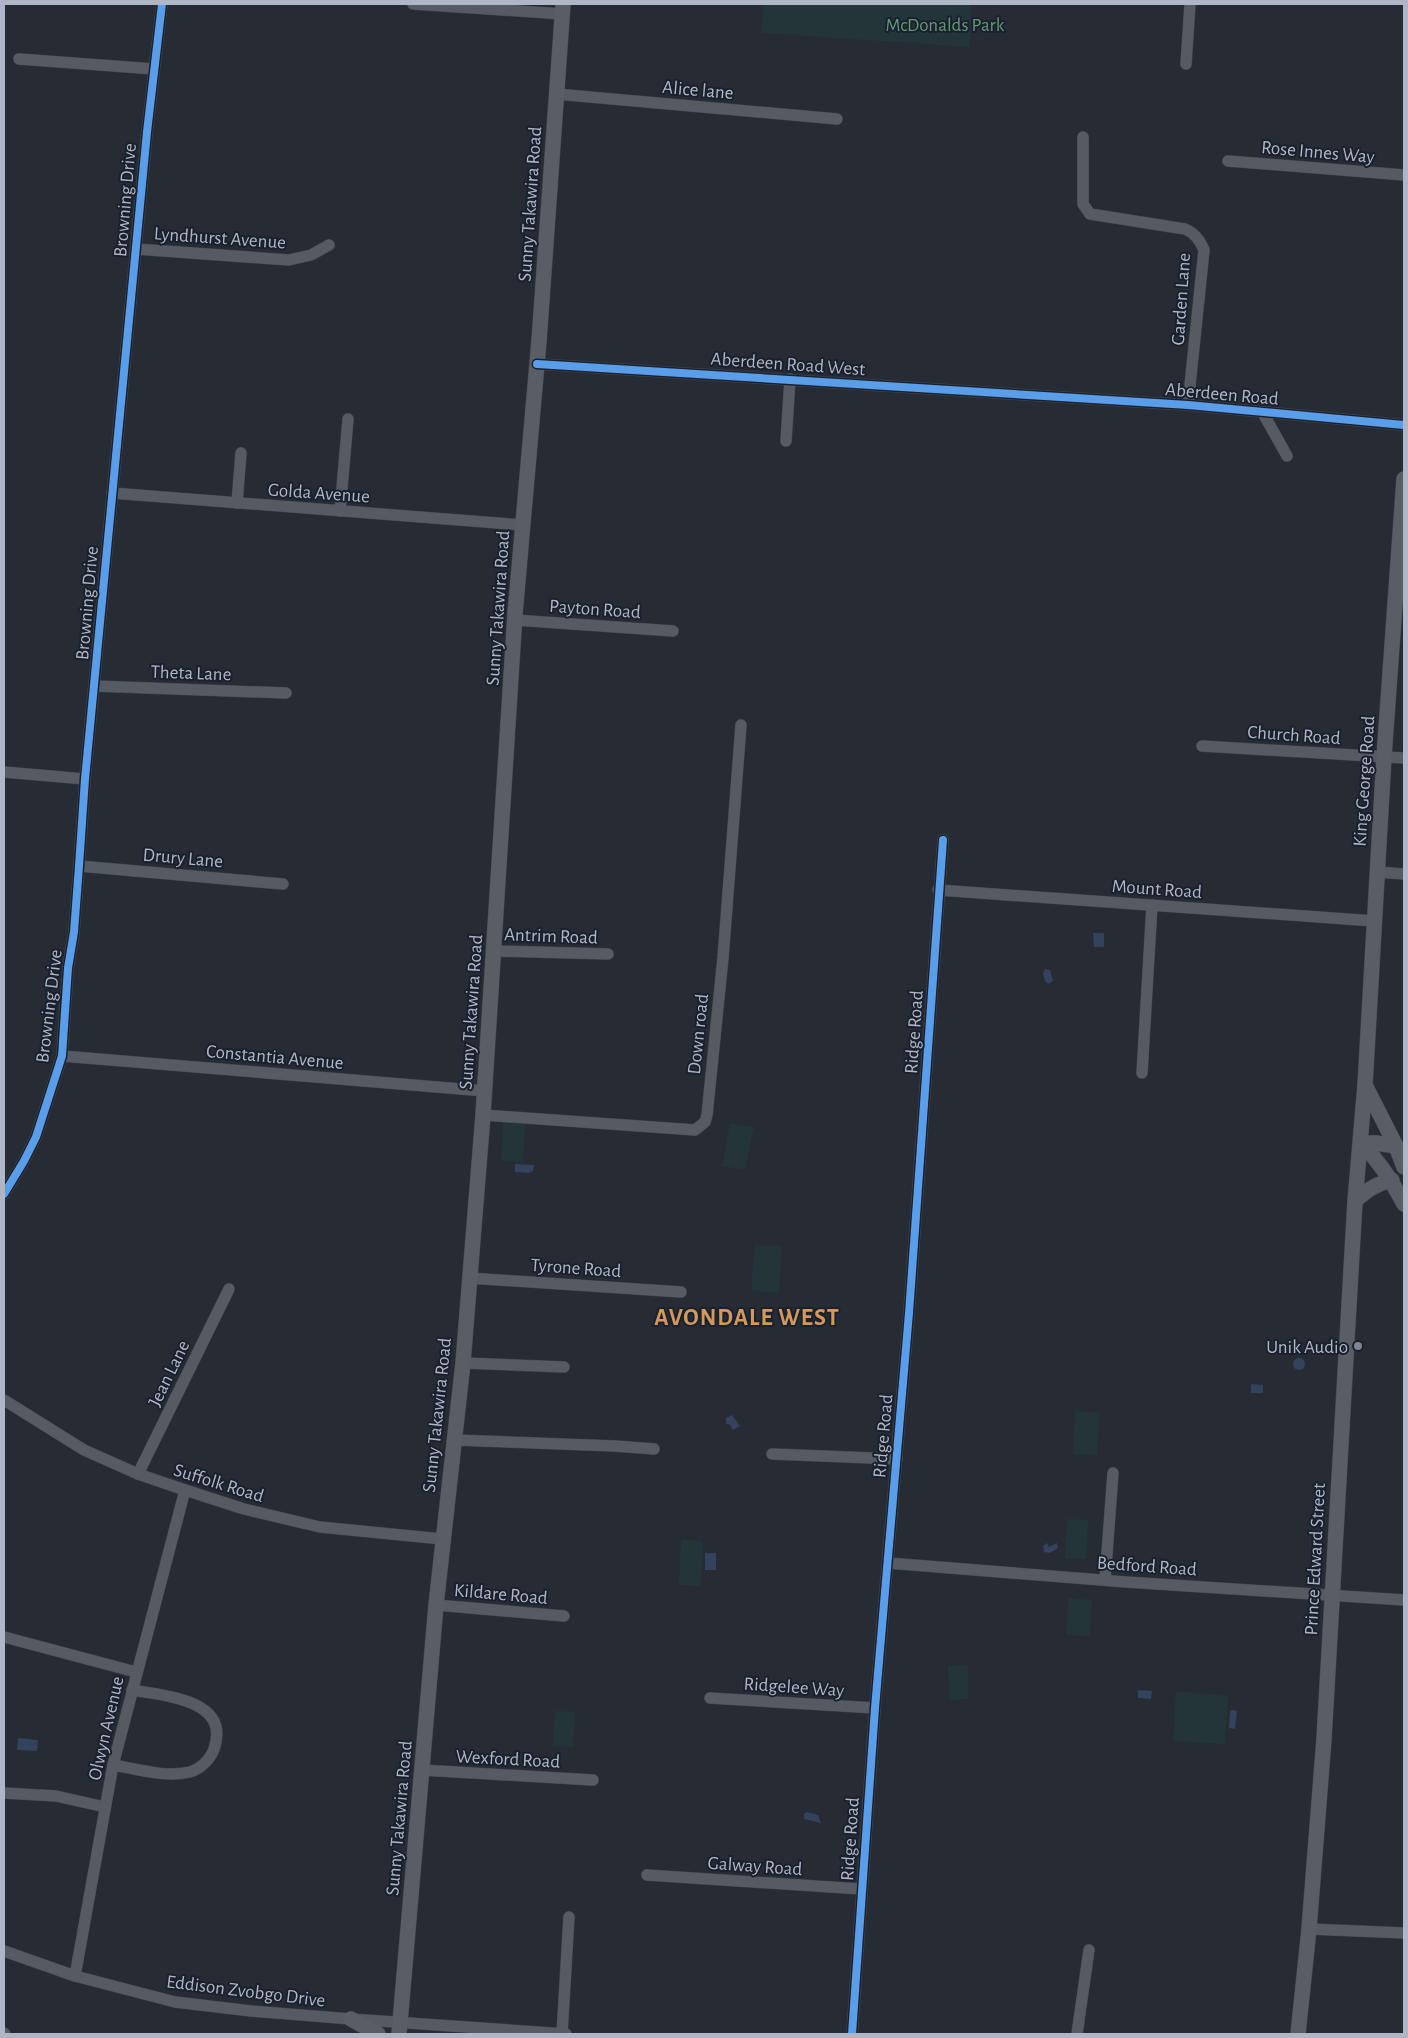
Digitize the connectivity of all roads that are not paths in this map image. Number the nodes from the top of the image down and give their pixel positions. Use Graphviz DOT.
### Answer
graph roads {
  1 [pos="162,4"];
  2 [pos="413,4"];
  3 [pos="424,4"];
  4 [pos="1190,4"];
  5 [pos="563,9"];
  6 [pos="19,59"];
  7 [pos="1186,64"];
  8 [pos="154,69"];
  9 [pos="556,94"];
  10 [pos="837,119"];
  11 [pos="1083,137"];
  12 [pos="1228,161"];
  13 [pos="1404,175"];
  14 [pos="329,245"];
  15 [pos="136,249"];
  16 [pos="537,364"];
  17 [pos="790,379"];
  18 [pos="1036,396"];
  19 [pos="1188,405"];
  20 [pos="1263,413"];
  21 [pos="348,419"];
  22 [pos="1404,425"];
  23 [pos="786,441"];
  24 [pos="241,453"];
  25 [pos="1287,456"];
  26 [pos="1404,479"];
  27 [pos="112,493"];
  28 [pos="237,503"];
  29 [pos="340,511"];
  30 [pos="522,524"];
  31 [pos="515,620"];
  32 [pos="672,631"];
  33 [pos="94,686"];
  34 [pos="286,693"];
  35 [pos="741,725"];
  36 [pos="1202,746"];
  37 [pos="1384,757"];
  38 [pos="1404,758"];
  39 [pos="4,772"];
  40 [pos="84,779"];
  41 [pos="943,840"];
  42 [pos="79,866"];
  43 [pos="1376,872"];
  44 [pos="1404,874"];
  45 [pos="283,884"];
  46 [pos="938,890"];
  47 [pos="1152,905"];
  48 [pos="1374,921"];
  49 [pos="494,951"];
  50 [pos="608,954"];
  51 [pos="62,1056"];
  52 [pos="1142,1073"];
  53 [pos="1365,1085"];
  54 [pos="485,1091"];
  55 [pos="483,1115"];
  56 [pos="1361,1143"];
  57 [pos="1396,1146"];
  58 [pos="1404,1167"];
  59 [pos="1392,1180"];
  60 [pos="4,1194"];
  61 [pos="1355,1201"];
  62 [pos="1404,1204"];
  63 [pos="469,1278"];
  64 [pos="229,1289"];
  65 [pos="681,1292"];
  66 [pos="463,1363"];
  67 [pos="564,1368"];
  68 [pos="4,1400"];
  69 [pos="454,1440"];
  70 [pos="654,1449"];
  71 [pos="772,1454"];
  72 [pos="897,1459"];
  73 [pos="1113,1472"];
  74 [pos="138,1474"];
  75 [pos="185,1490"];
  76 [pos="442,1539"];
  77 [pos="888,1563"];
  78 [pos="1104,1580"];
  79 [pos="1332,1596"];
  80 [pos="1404,1600"];
  81 [pos="436,1605"];
  82 [pos="564,1616"];
  83 [pos="4,1637"];
  84 [pos="136,1672"];
  85 [pos="132,1690"];
  86 [pos="710,1698"];
  87 [pos="875,1708"];
  88 [pos="113,1765"];
  89 [pos="422,1770"];
  90 [pos="593,1780"];
  91 [pos="4,1793"];
  92 [pos="104,1806"];
  93 [pos="647,1875"];
  94 [pos="861,1889"];
  95 [pos="569,1917"];
  96 [pos="1310,1929"];
  97 [pos="1404,1933"];
  98 [pos="1089,1950"];
  99 [pos="4,1951"];
  100 [pos="75,1976"];
  101 [pos="351,2020"];
  102 [pos="400,2028"];
  103 [pos="378,2034"];
  104 [pos="562,2034"];
  105 [pos="566,2034"];
  106 [pos="852,2034"];
  107 [pos="1077,2034"];
  108 [pos="1298,2034"];
  1 -- 8 [label="street, Browning Drive"];
  2 -- 3 [label="street"];
  3 -- 5 [label="street"];
  4 -- 7 [label="street"];
  5 -- 9 [label="main road, Sunny Takawira Road"];
  6 -- 8 [label="street"];
  8 -- 15 [label="street, Browning Drive"];
  9 -- 10 [label="street, Alice lane"];
  9 -- 16 [label="main road, Sunny Takawira Road"];
  11 -- 19 [label="street, Garden Lane"];
  12 -- 13 [label="street, Rose Innes Way"];
  14 -- 15 [label="street, Lyndhurst Avenue"];
  15 -- 27 [label="street, Browning Drive"];
  16 -- 17 [label="street, Aberdeen Road West"];
  16 -- 30 [label="main road, Sunny Takawira Road"];
  17 -- 18 [label="street, Aberdeen Road West"];
  17 -- 23 [label="street"];
  18 -- 19 [label="street, Aberdeen Road"];
  19 -- 20 [label="street, Aberdeen Road"];
  20 -- 22 [label="street, Aberdeen Road"];
  20 -- 25 [label="street"];
  21 -- 29 [label="street"];
  24 -- 28 [label="street"];
  26 -- 37 [label="main road, King George Road"];
  27 -- 28 [label="street, Golda Avenue"];
  27 -- 33 [label="street, Browning Drive"];
  28 -- 29 [label="street, Golda Avenue"];
  29 -- 30 [label="street, Golda Avenue"];
  30 -- 31 [label="main road, Sunny Takawira Road"];
  31 -- 32 [label="street, Payton Road"];
  31 -- 49 [label="main road, Sunny Takawira Road"];
  33 -- 34 [label="street, Theta Lane"];
  33 -- 40 [label="street, Browning Drive"];
  35 -- 55 [label="street, Down road"];
  36 -- 37 [label="street, Church Road"];
  37 -- 38 [label="street, Church Road"];
  37 -- 43 [label="main road, King George Road"];
  39 -- 40 [label="street"];
  40 -- 42 [label="street, Browning Drive"];
  41 -- 46 [label="street, Ridge Road"];
  42 -- 45 [label="street, Drury Lane"];
  42 -- 51 [label="street, Browning Drive"];
  43 -- 44 [label="street"];
  43 -- 48 [label="main road, King George Road"];
  46 -- 47 [label="street, Mount Road"];
  46 -- 72 [label="street, Ridge Road"];
  47 -- 48 [label="street, Mount Road"];
  47 -- 52 [label="street"];
  48 -- 53 [label="main road, King George Road"];
  49 -- 50 [label="street, Antrim Road"];
  49 -- 54 [label="main road, Sunny Takawira Road"];
  51 -- 54 [label="street, Constantia Avenue"];
  51 -- 60 [label="street, Browning Drive"];
  53 -- 56 [label="main road, Prince Edward Street"];
  53 -- 57 [label="main road"];
  54 -- 55 [label="main road, Sunny Takawira Road"];
  55 -- 63 [label="main road, Sunny Takawira Road"];
  56 -- 57 [label="main road"];
  56 -- 59 [label="main road"];
  56 -- 61 [label="main road, Prince Edward Street"];
  57 -- 58 [label="main road"];
  59 -- 61 [label="main road"];
  59 -- 62 [label="main road"];
  61 -- 79 [label="main road, Prince Edward Street"];
  63 -- 65 [label="street, Tyrone Road"];
  63 -- 66 [label="main road, Sunny Takawira Road"];
  64 -- 74 [label="street, Jean Lane"];
  66 -- 67 [label="street"];
  66 -- 69 [label="main road, Sunny Takawira Road"];
  68 -- 74 [label="street, Suffolk Road"];
  69 -- 70 [label="street"];
  69 -- 76 [label="main road, Sunny Takawira Road"];
  71 -- 72 [label="street"];
  72 -- 77 [label="street, Ridge Road"];
  73 -- 78 [label="street"];
  74 -- 75 [label="street, Suffolk Road"];
  75 -- 76 [label="street, Suffolk Road"];
  75 -- 84 [label="street, Olwyn Avenue"];
  76 -- 81 [label="main road, Sunny Takawira Road"];
  77 -- 78 [label="street, Bedford Road"];
  77 -- 87 [label="street, Ridge Road"];
  78 -- 79 [label="street, Bedford Road"];
  79 -- 80 [label="street, Bedford Road"];
  79 -- 96 [label="main road, Prince Edward Street"];
  81 -- 82 [label="street, Kildare Road"];
  81 -- 89 [label="main road, Sunny Takawira Road"];
  83 -- 84 [label="street"];
  84 -- 85 [label="street, Olwyn Avenue"];
  85 -- 88 [label="street, Olwyn Avenue"];
  85 -- 88 [label="street"];
  86 -- 87 [label="street, Ridgelee Way"];
  87 -- 94 [label="street, Ridge Road"];
  88 -- 92 [label="street, Olwyn Avenue"];
  89 -- 90 [label="street, Wexford Road"];
  89 -- 102 [label="main road, Sunny Takawira Road"];
  91 -- 92 [label="street"];
  92 -- 100 [label="street, Olwyn Avenue"];
  93 -- 94 [label="street, Galway Road"];
  94 -- 106 [label="street, Ridge Road"];
  95 -- 104 [label="street"];
  96 -- 97 [label="street"];
  96 -- 108 [label="main road, Prince Edward Street"];
  98 -- 107 [label="street"];
  99 -- 100 [label="street, Eddison Zvobgo Drive"];
  100 -- 101 [label="street, Eddison Zvobgo Drive"];
  101 -- 102 [label="street, Eddison Zvobgo Drive"];
  101 -- 103 [label="main road"];
  102 -- 104 [label="street, Eddison Zvobgo Drive"];
  104 -- 105 [label="street, Eddison Zvobgo Drive"];
}
